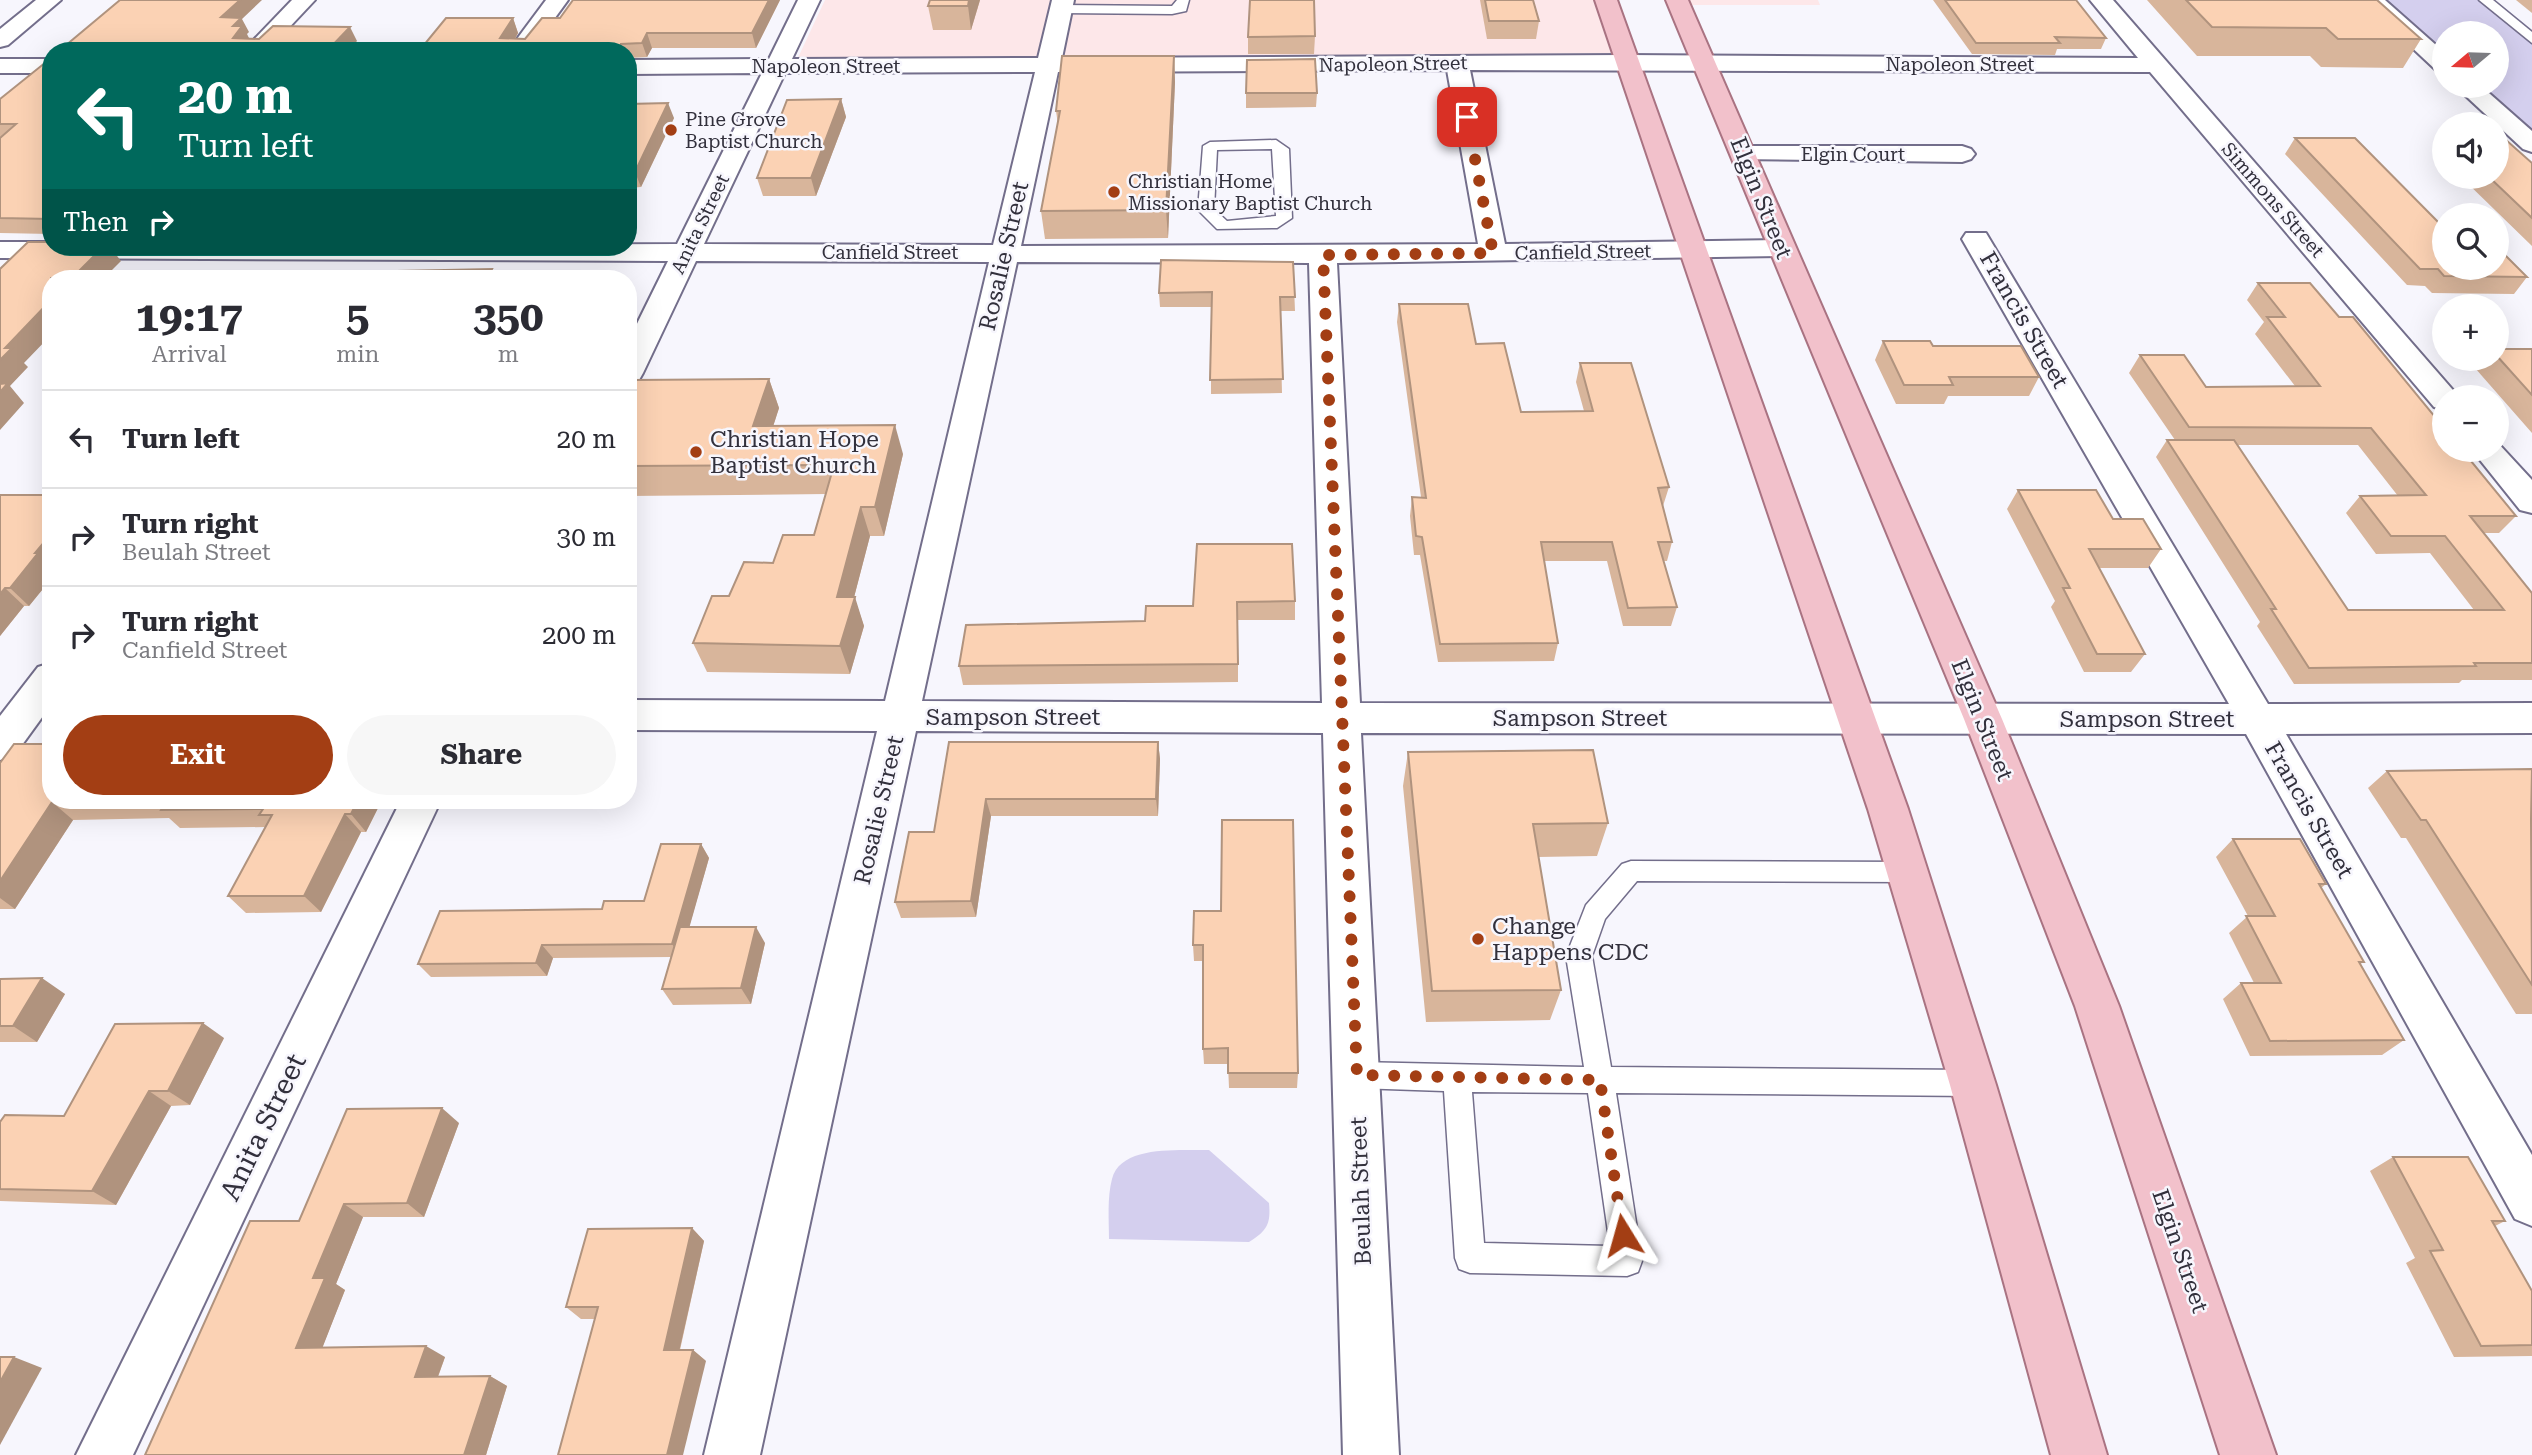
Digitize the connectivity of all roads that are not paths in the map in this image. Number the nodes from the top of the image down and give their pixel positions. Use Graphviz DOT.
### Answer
graph roads {
  1 [pos="50,0"];
  2 [pos="304,0"];
  3 [pos="557,0"];
  4 [pos="809,0"];
  5 [pos="1183,0"];
  6 [pos="1606,0"];
  7 [pos="1677,0"];
  8 [pos="2101,0"];
  9 [pos="2372,0"];
  10 [pos="2485,0"];
  11 [pos="1062,5"];
  12 [pos="2532,39"];
  13 [pos="0,40"];
  14 [pos="263,42"];
  15 [pos="526,42"];
  16 [pos="2432,54"];
  17 [pos="1626,62"];
  18 [pos="1457,63"];
  19 [pos="1703,63"];
  20 [pos="2158,65"];
  21 [pos="0,66"];
  22 [pos="42,66"];
  23 [pos="777,66"];
  24 [pos="637,67"];
  25 [pos="1047,67"];
  26 [pos="2480,98"];
  27 [pos="2532,144"];
  28 [pos="1744,154"];
  29 [pos="1962,154"];
  30 [pos="1223,226"];
  31 [pos="1976,239"];
  32 [pos="1781,248"];
  33 [pos="42,249"];
  34 [pos="637,250"];
  35 [pos="687,250"];
  36 [pos="1695,250"];
  37 [pos="1005,253"];
  38 [pos="1493,253"];
  39 [pos="3,254"];
  40 [pos="1219,254"];
  41 [pos="1323,255"];
  42 [pos="637,354"];
  43 [pos="2432,385"];
  44 [pos="2498,462"];
  45 [pos="2532,502"];
  46 [pos="42,689"];
  47 [pos="25,711"];
  48 [pos="637,715"];
  49 [pos="1343,716"];
  50 [pos="900,717"];
  51 [pos="2257,718"];
  52 [pos="2532,718"];
  53 [pos="1983,719"];
  54 [pos="1858,720"];
  55 [pos="0,745"];
  56 [pos="417,809"];
  57 [pos="1908,872"];
  58 [pos="1357,1075"];
  59 [pos="1457,1079"];
  60 [pos="1600,1080"];
  61 [pos="1974,1083"];
  62 [pos="2532,1202"];
  63 [pos="104,1455"];
  64 [pos="732,1455"];
  65 [pos="1371,1455"];
  66 [pos="2079,1455"];
  67 [pos="2248,1455"];
  1 -- 13 [label="street"];
  2 -- 14 [label="street"];
  3 -- 15 [label="street"];
  4 -- 23 [label="street, Anita Street"];
  5 -- 11 [label="lane"];
  6 -- 17 [label="main road"];
  7 -- 19 [label="main road, Elgin Street"];
  8 -- 20 [label="street, Simmons Street"];
  9 -- 16 [label="street"];
  10 -- 12 [label="lane"];
  11 -- 25 [label="street, Rosalie Street"];
  17 -- 18 [label="street, Napoleon Street"];
  17 -- 19 [label="street, Napoleon Street"];
  17 -- 36 [label="main road"];
  18 -- 25 [label="street, Napoleon Street"];
  18 -- 38 [label="street"];
  19 -- 20 [label="street, Napoleon Street"];
  19 -- 28 [label="main road, Elgin Street"];
  20 -- 43 [label="street, Simmons Street"];
  21 -- 22 [label="street"];
  23 -- 24 [label="street, Napoleon Street"];
  23 -- 25 [label="street, Napoleon Street"];
  23 -- 35 [label="street, Anita Street"];
  25 -- 37 [label="street, Rosalie Street"];
  26 -- 27 [label="street"];
  28 -- 29 [label="street, Elgin Court"];
  28 -- 32 [label="main road, Elgin Street"];
  30 -- 30 [label="lane"];
  30 -- 40 [label="lane"];
  31 -- 51 [label="street, Francis Street"];
  32 -- 36 [label="street, Canfield Street"];
  32 -- 53 [label="main road, Elgin Street"];
  33 -- 39 [label="street, Canfield Street"];
  34 -- 35 [label="street, Canfield Street"];
  35 -- 37 [label="street, Canfield Street"];
  35 -- 42 [label="street, Anita Street"];
  36 -- 38 [label="street, Canfield Street"];
  36 -- 54 [label="main road"];
  37 -- 40 [label="street, Canfield Street"];
  37 -- 50 [label="street, Rosalie Street"];
  38 -- 41 [label="street, Canfield Street"];
  40 -- 41 [label="street, Canfield Street"];
  41 -- 49 [label="street, Beulah Street"];
  44 -- 45 [label="street"];
  46 -- 47 [label="street"];
  47 -- 55 [label="street"];
  48 -- 50 [label="street, Sampson Street"];
  49 -- 50 [label="street, Sampson Street"];
  49 -- 54 [label="street, Sampson Street"];
  49 -- 58 [label="street, Beulah Street"];
  50 -- 64 [label="street, Rosalie Street"];
  51 -- 52 [label="street, Sampson Street"];
  51 -- 53 [label="street, Sampson Street"];
  51 -- 62 [label="street, Francis Street"];
  53 -- 54 [label="street, Sampson Street"];
  53 -- 67 [label="main road, Elgin Street"];
  54 -- 57 [label="main road"];
  56 -- 63 [label="street, Anita Street"];
  57 -- 60 [label="lane"];
  57 -- 61 [label="main road"];
  58 -- 59 [label="lane"];
  58 -- 65 [label="street, Beulah Street"];
  59 -- 60 [label="lane"];
  59 -- 60 [label="lane"];
  60 -- 61 [label="lane"];
  61 -- 66 [label="main road"];
}
